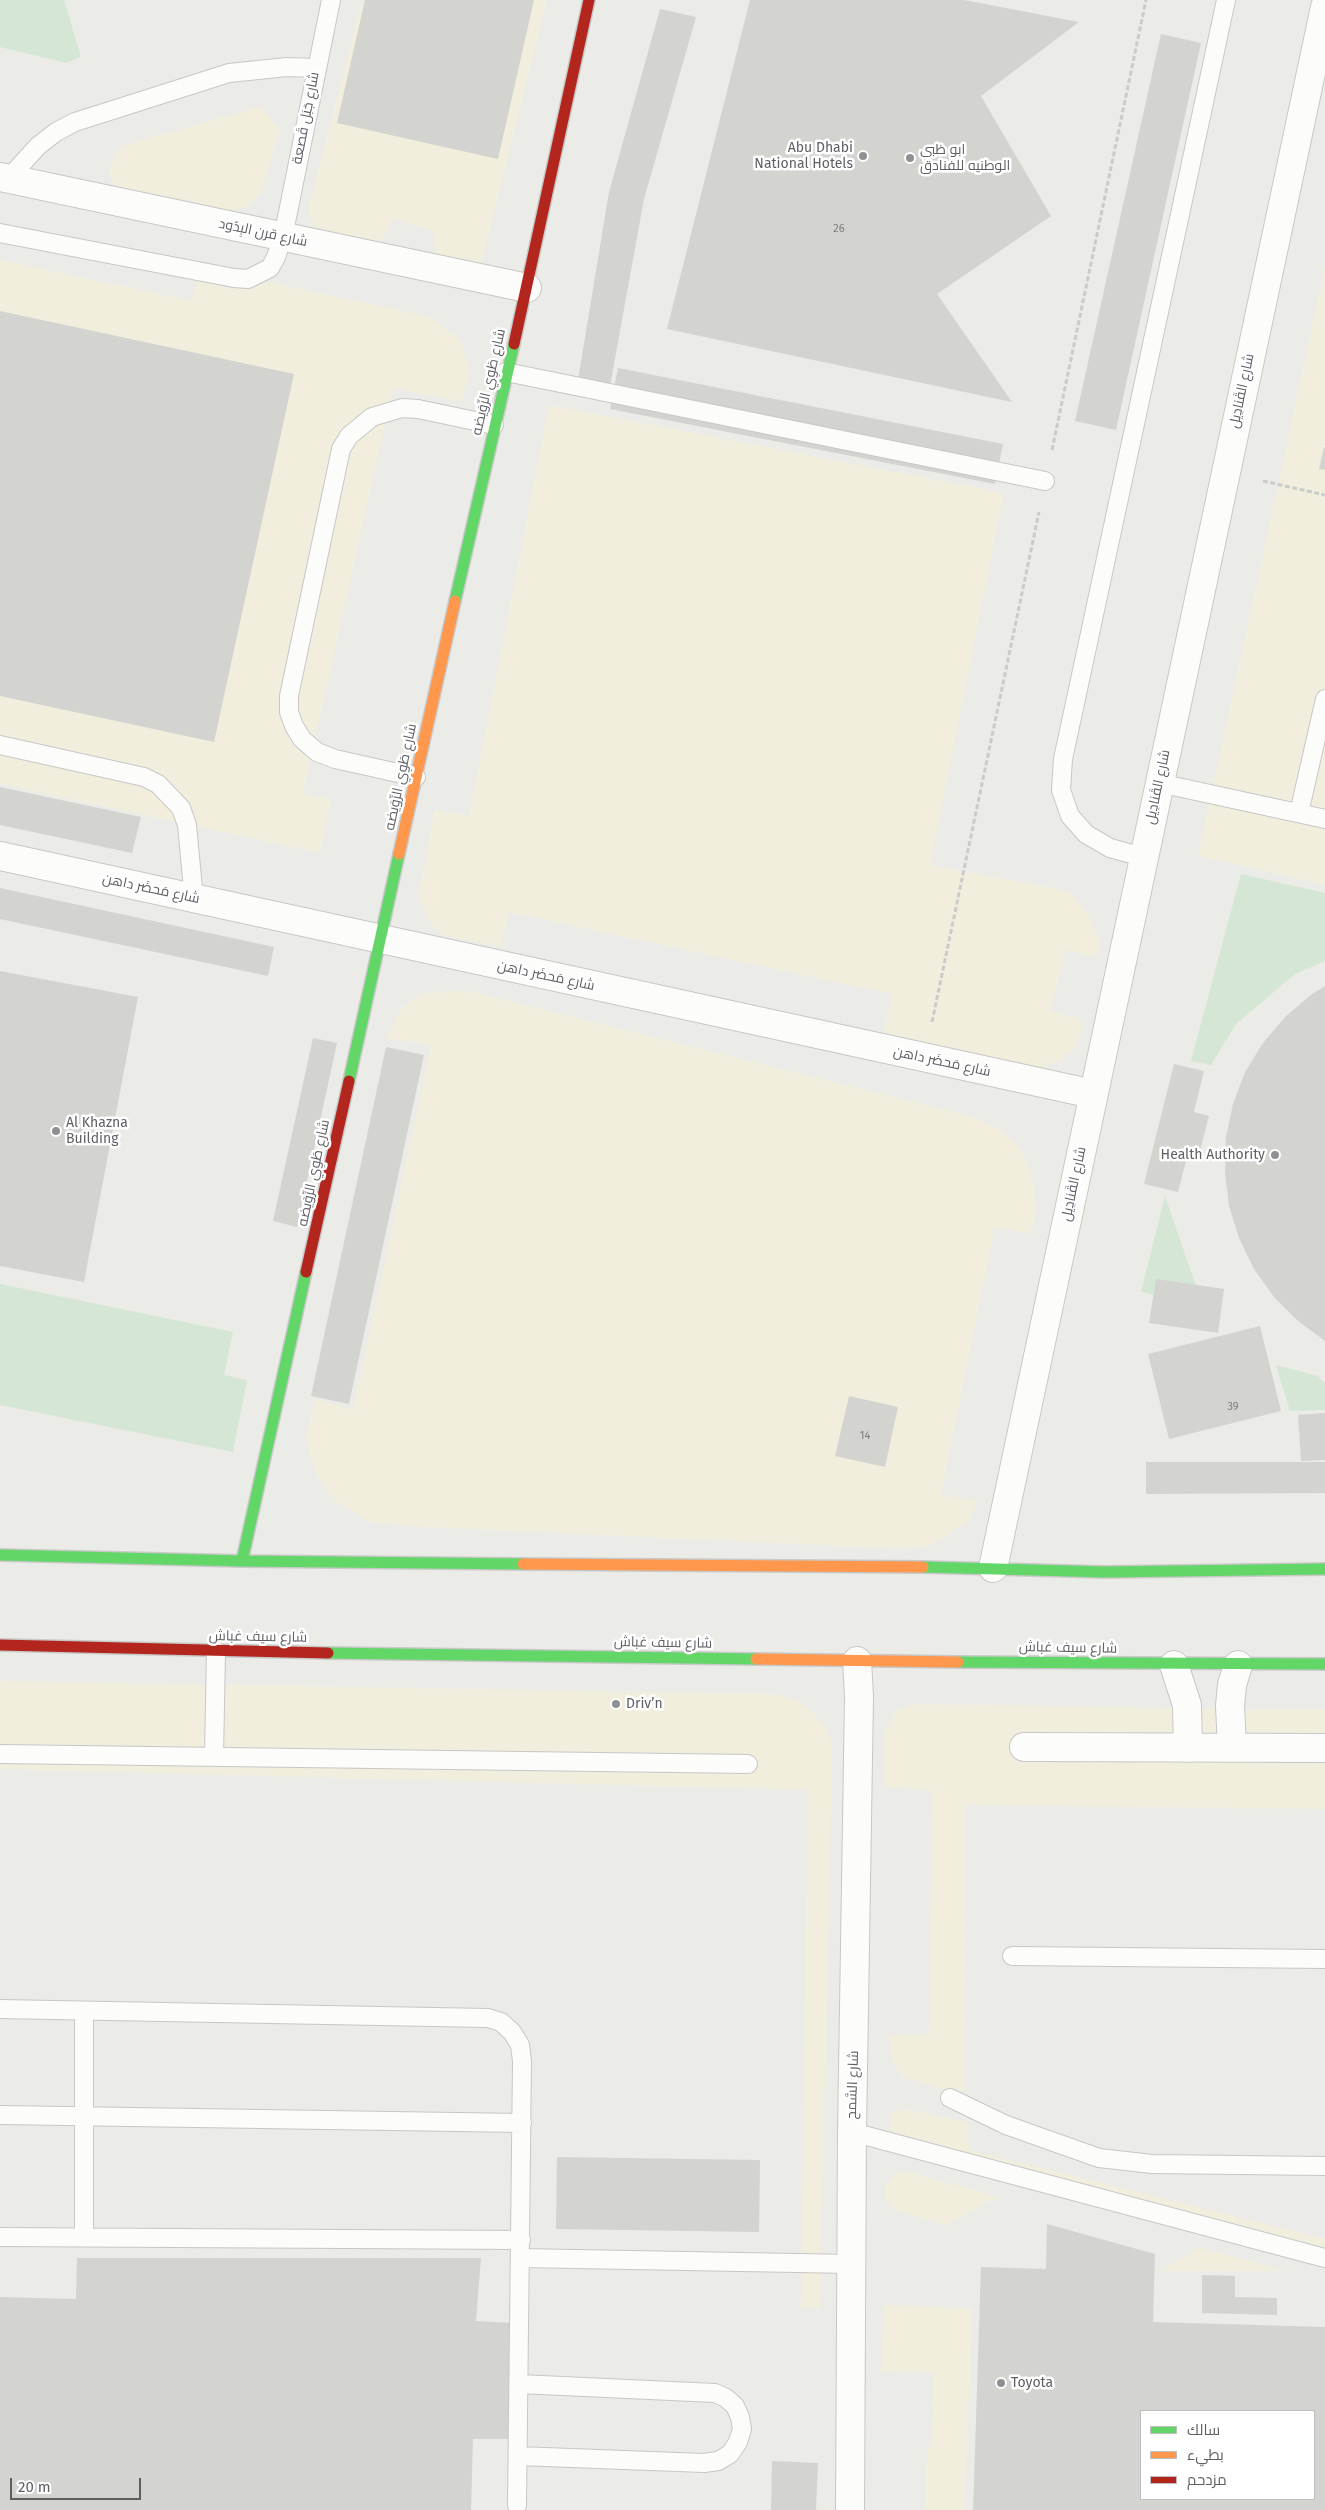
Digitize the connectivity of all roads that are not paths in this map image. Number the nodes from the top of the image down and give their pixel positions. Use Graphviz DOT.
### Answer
graph roads {
  1 [pos="331,0"];
  2 [pos="589,0"];
  3 [pos="1226,0"];
  4 [pos="1325,7"];
  5 [pos="1320,52"];
  6 [pos="316,68"];
  7 [pos="4,178"];
  8 [pos="0,233"];
  9 [pos="283,237"];
  10 [pos="527,288"];
  11 [pos="506,372"];
  12 [pos="494,425"];
  13 [pos="1046,481"];
  14 [pos="1325,700"];
  15 [pos="0,745"];
  16 [pos="416,777"];
  17 [pos="1159,783"];
  18 [pos="1299,813"];
  19 [pos="1325,819"];
  20 [pos="0,856"];
  21 [pos="1143,857"];
  22 [pos="194,899"];
  23 [pos="381,940"];
  24 [pos="1093,1094"];
  25 [pos="0,1555"];
  26 [pos="242,1561"];
  27 [pos="993,1568"];
  28 [pos="1325,1569"];
  29 [pos="0,1645"];
  30 [pos="216,1651"];
  31 [pos="858,1661"];
  32 [pos="1174,1664"];
  33 [pos="1325,1664"];
  34 [pos="1238,1665"];
  35 [pos="1024,1747"];
  36 [pos="1232,1747"];
  37 [pos="1188,1748"];
  38 [pos="1325,1748"];
  39 [pos="0,1754"];
  40 [pos="214,1757"];
  41 [pos="748,1764"];
  42 [pos="1012,1956"];
  43 [pos="1325,1959"];
  44 [pos="0,2009"];
  45 [pos="84,2011"];
  46 [pos="950,2098"];
  47 [pos="0,2115"];
  48 [pos="84,2116"];
  49 [pos="522,2123"];
  50 [pos="852,2132"];
  51 [pos="1325,2166"];
  52 [pos="0,2237"];
  53 [pos="84,2237"];
  54 [pos="521,2240"];
  55 [pos="520,2258"];
  56 [pos="1325,2258"];
  57 [pos="852,2264"];
  58 [pos="519,2384"];
  59 [pos="518,2456"];
  60 [pos="518,2505"];
  61 [pos="850,2510"];
  1 -- 6 [label="lane, شارع جَبَل قَصعة"];
  2 -- 10 [label="street, شارع طَوِي الرِّوَيضه"];
  3 -- 21 [label="lane"];
  4 -- 5 [label="street, شارع القَنادِيل"];
  5 -- 17 [label="street, شارع القَنادِيل"];
  6 -- 7 [label="lane"];
  6 -- 9 [label="lane, شارع جَبَل قَصعة"];
  7 -- 9 [label="street, شارع قرن البِدُود"];
  8 -- 9 [label="lane, شارع جَبَل قَصعة"];
  9 -- 10 [label="street, شارع قرن البِدُود"];
  10 -- 11 [label="street, شارع طَوِي الرِّوَيضه"];
  11 -- 12 [label="street, شارع طَوِي الرِّوَيضه"];
  11 -- 13 [label="lane"];
  12 -- 16 [label="street, شارع طَوِي الرِّوَيضه"];
  12 -- 16 [label="lane"];
  14 -- 18 [label="lane"];
  15 -- 22 [label="lane"];
  16 -- 23 [label="street, شارع طَوِي الرِّوَيضه"];
  17 -- 18 [label="lane"];
  17 -- 21 [label="street, شارع القَنادِيل"];
  18 -- 19 [label="lane"];
  20 -- 22 [label="street, شارع مَحضَر داهن"];
  21 -- 24 [label="street, شارع القَنادِيل"];
  22 -- 23 [label="street, شارع مَحضَر داهن"];
  23 -- 24 [label="street, شارع مَحضَر داهن"];
  23 -- 26 [label="street, شارع طَوِي الرِّوَيضه"];
  24 -- 27 [label="street, شارع القَنادِيل"];
  25 -- 26 [label="street"];
  26 -- 27 [label="street"];
  27 -- 28 [label="street"];
  29 -- 30 [label="street, شارع سيف غباش"];
  30 -- 31 [label="street, شارع سيف غباش"];
  30 -- 40 [label="lane"];
  31 -- 32 [label="street, شارع سيف غباش"];
  31 -- 50 [label="street, شارع السَّمح"];
  32 -- 34 [label="street, شارع سيف غباش"];
  32 -- 37 [label="street"];
  33 -- 34 [label="street, شارع سيف غباش"];
  34 -- 36 [label="street"];
  35 -- 37 [label="street"];
  36 -- 37 [label="street"];
  36 -- 38 [label="street"];
  39 -- 40 [label="lane"];
  40 -- 41 [label="lane"];
  42 -- 43 [label="lane"];
  44 -- 45 [label="lane"];
  45 -- 48 [label="lane"];
  45 -- 49 [label="lane"];
  46 -- 51 [label="lane"];
  47 -- 48 [label="lane"];
  48 -- 49 [label="lane"];
  48 -- 53 [label="lane"];
  49 -- 54 [label="lane"];
  50 -- 56 [label="lane"];
  50 -- 57 [label="street, شارع السَّمح"];
  52 -- 53 [label="lane"];
  53 -- 54 [label="lane"];
  54 -- 55 [label="lane"];
  55 -- 57 [label="lane"];
  55 -- 58 [label="lane"];
  57 -- 61 [label="street, شارع السَّمح"];
  58 -- 59 [label="lane"];
  58 -- 59 [label="lane"];
  59 -- 60 [label="lane"];
}
